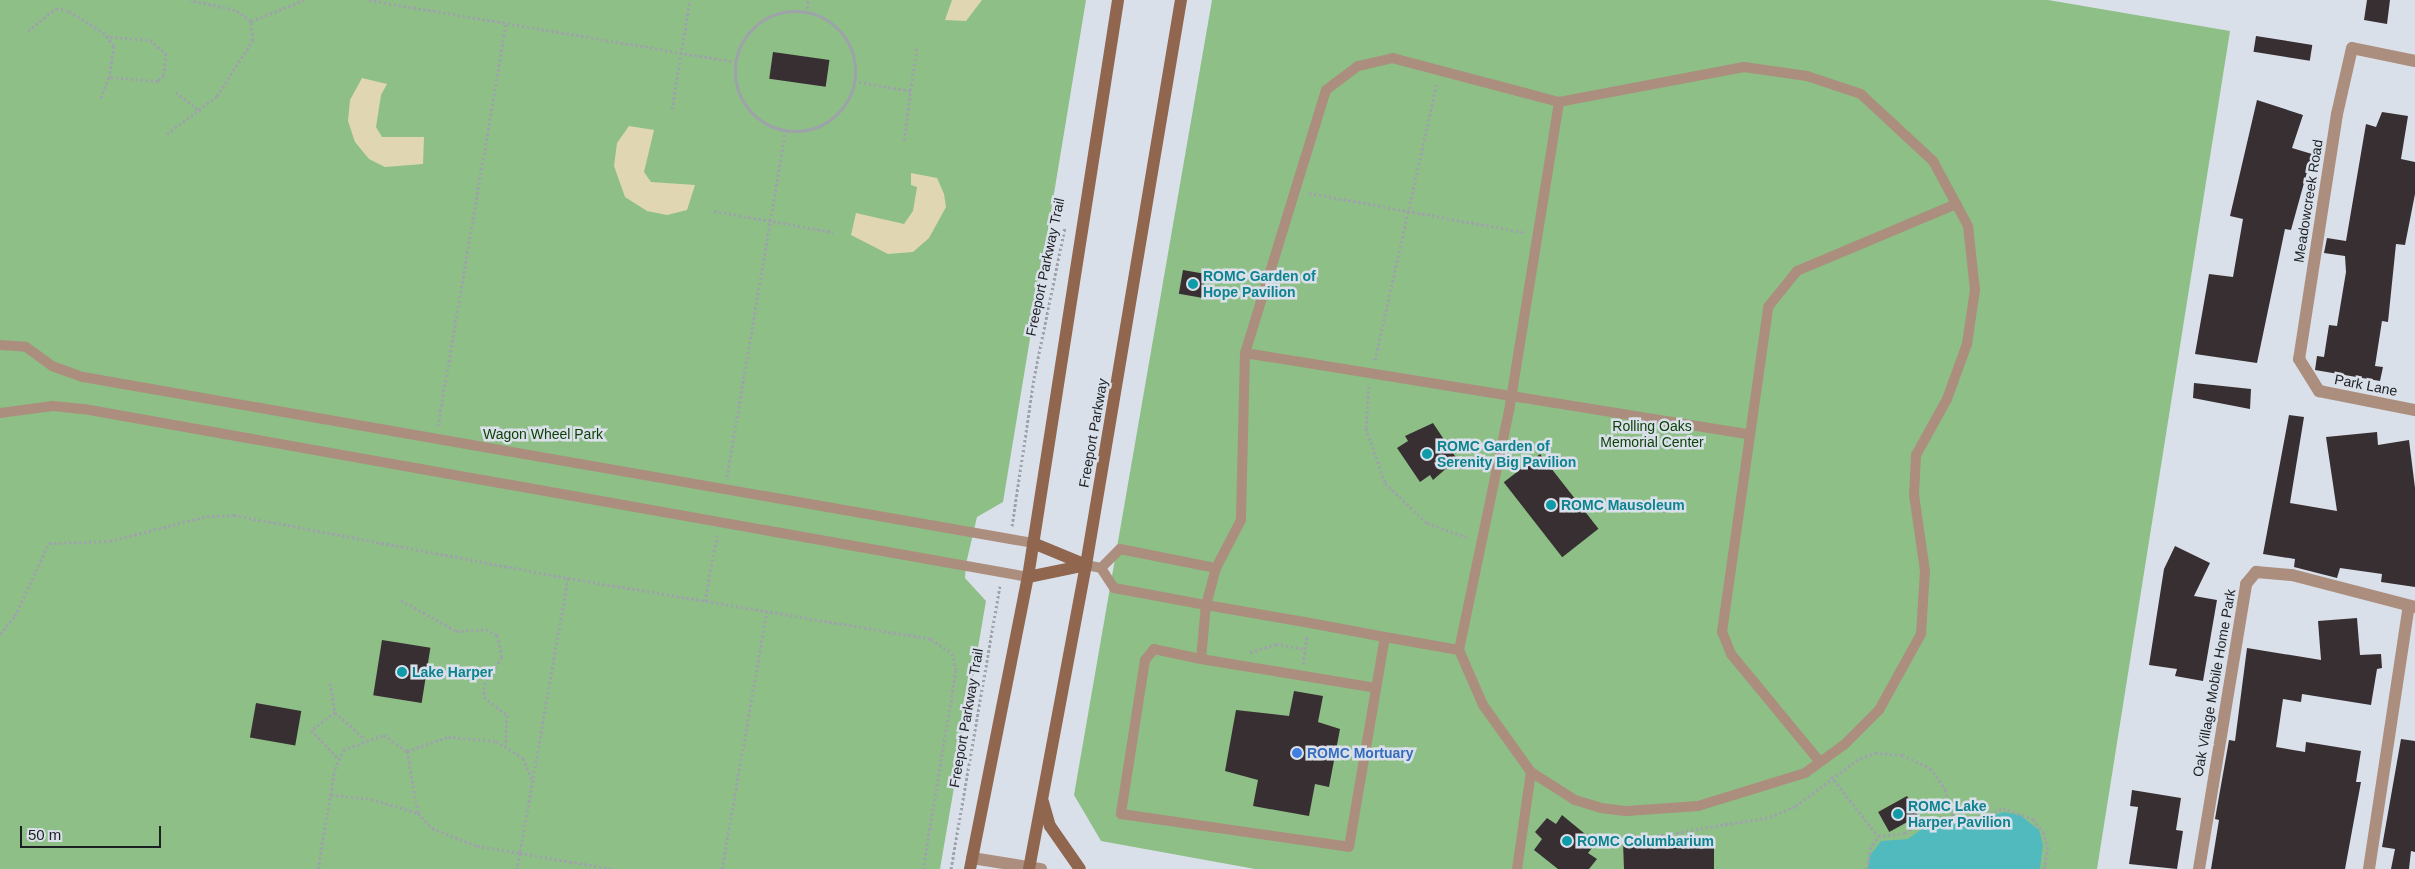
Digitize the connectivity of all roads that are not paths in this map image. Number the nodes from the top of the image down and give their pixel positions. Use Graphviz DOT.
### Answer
graph roads {
  1 [pos="1118,0"];
  2 [pos="1181,0"];
  3 [pos="2415,61"];
  4 [pos="1559,102"];
  5 [pos="1956,204"];
  6 [pos="0,345"];
  7 [pos="1245,353"];
  8 [pos="2299,359"];
  9 [pos="1511,396"];
  10 [pos="2415,410"];
  11 [pos="0,413"];
  12 [pos="1747,434"];
  13 [pos="1033,543"];
  14 [pos="1086,565"];
  15 [pos="1101,568"];
  16 [pos="1216,568"];
  17 [pos="1028,577"];
  18 [pos="1206,605"];
  19 [pos="2412,607"];
  20 [pos="1385,637"];
  21 [pos="1459,650"];
  22 [pos="1201,659"];
  23 [pos="1376,688"];
  24 [pos="1820,762"];
  25 [pos="1531,772"];
  26 [pos="1042,799"];
  27 [pos="971,863"];
  28 [pos="1033,868"];
  29 [pos="1080,869"];
  30 [pos="1517,869"];
  31 [pos="2199,869"];
  32 [pos="2369,869"];
  1 -- 13 [label="main road"];
  2 -- 14 [label="main road, Freeport Parkway"];
  3 -- 8 [label="street, Meadowcreek Road"];
  4 -- 5 [label="lane"];
  4 -- 7 [label="lane"];
  4 -- 9 [label="lane"];
  5 -- 12 [label="lane"];
  5 -- 24 [label="lane"];
  6 -- 13 [label="lane"];
  7 -- 9 [label="lane"];
  7 -- 16 [label="lane"];
  8 -- 10 [label="street, Park Lane"];
  9 -- 12 [label="lane"];
  9 -- 21 [label="lane"];
  11 -- 17 [label="lane"];
  12 -- 24 [label="lane"];
  13 -- 14 [label="main road"];
  13 -- 17 [label="main road"];
  14 -- 15 [label="lane"];
  14 -- 17 [label="main road"];
  14 -- 26 [label="main road, Freeport Parkway"];
  15 -- 16 [label="lane"];
  15 -- 18 [label="lane"];
  16 -- 18 [label="lane"];
  17 -- 27 [label="main road"];
  18 -- 20 [label="lane"];
  18 -- 22 [label="lane"];
  19 -- 31 [label="street, Oak Village Mobile Home Park"];
  19 -- 32 [label="street, Oak Village Mobile Home Park"];
  20 -- 21 [label="lane"];
  20 -- 23 [label="lane"];
  21 -- 25 [label="lane"];
  22 -- 23 [label="lane"];
  22 -- 23 [label="lane"];
  24 -- 25 [label="lane"];
  25 -- 30 [label="lane"];
  26 -- 28 [label="main road, Freeport Parkway"];
  26 -- 29 [label="main road"];
  27 -- 28 [label="street"];
}
